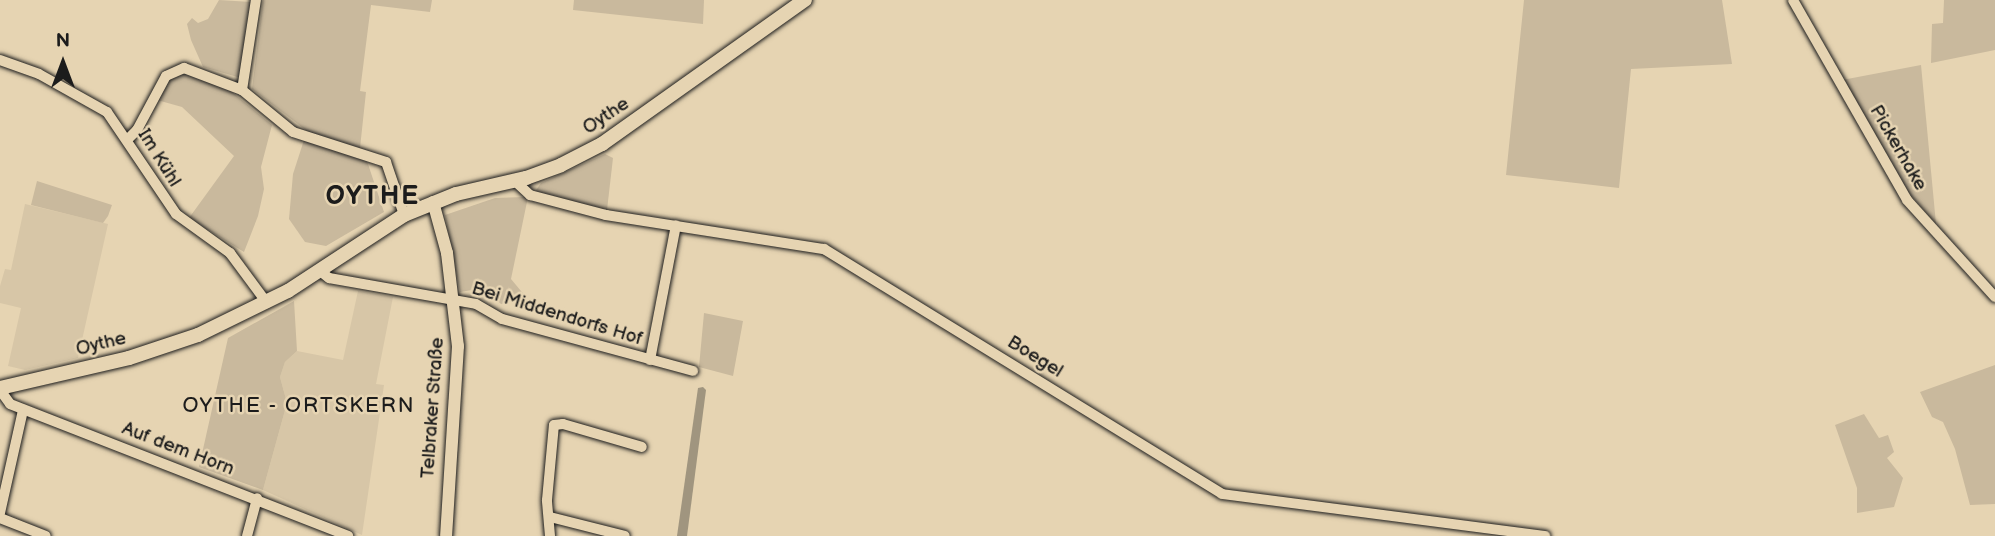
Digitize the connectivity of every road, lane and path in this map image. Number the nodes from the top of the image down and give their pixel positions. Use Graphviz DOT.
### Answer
graph roads {
  1 [pos="256,0"];
  2 [pos="805,0"];
  3 [pos="1793,0"];
  4 [pos="0,60"];
  5 [pos="242,90"];
  6 [pos="127,140"];
  7 [pos="515,181"];
  8 [pos="433,202"];
  9 [pos="404,215"];
  10 [pos="676,225"];
  11 [pos="319,270"];
  12 [pos="1995,298"];
  13 [pos="454,301"];
  14 [pos="267,303"];
  15 [pos="650,360"];
  16 [pos="693,372"];
  17 [pos="0,389"];
  18 [pos="23,410"];
  19 [pos="642,447"];
  20 [pos="257,498"];
  21 [pos="0,513"];
  22 [pos="550,517"];
  23 [pos="0,518"];
  24 [pos="46,536"];
  25 [pos="247,536"];
  26 [pos="348,536"];
  27 [pos="446,536"];
  28 [pos="550,536"];
  29 [pos="625,536"];
  30 [pos="1545,536"];
  1 -- 5 [label="street"];
  2 -- 7 [label="main road, Oythe"];
  3 -- 12 [label="street, Pickerhake"];
  4 -- 6 [label="street, Im Kühl"];
  5 -- 6 [label="street"];
  5 -- 9 [label="street"];
  6 -- 14 [label="street, Im Kühl"];
  7 -- 8 [label="main road, Oythe"];
  7 -- 10 [label="street, Boegel"];
  8 -- 9 [label="main road, Oythe"];
  8 -- 13 [label="street, Telbraker Straße"];
  9 -- 11 [label="main road, Oythe"];
  10 -- 15 [label="street, Bei Middendorfs Hof"];
  10 -- 30 [label="street, Boegel"];
  11 -- 13 [label="street"];
  11 -- 14 [label="main road, Oythe"];
  13 -- 15 [label="street, Bei Middendorfs Hof"];
  13 -- 27 [label="street, Telbraker Straße"];
  14 -- 17 [label="main road, Oythe"];
  15 -- 16 [label="street, Bei Middendorfs Hof"];
  17 -- 18 [label="street, Auf dem Horn"];
  18 -- 20 [label="street, Auf dem Horn"];
  18 -- 21 [label="street"];
  19 -- 22 [label="street"];
  20 -- 25 [label="street"];
  20 -- 26 [label="street, Auf dem Horn"];
  22 -- 28 [label="street"];
  22 -- 29 [label="street"];
  23 -- 24 [label="street"];
}
